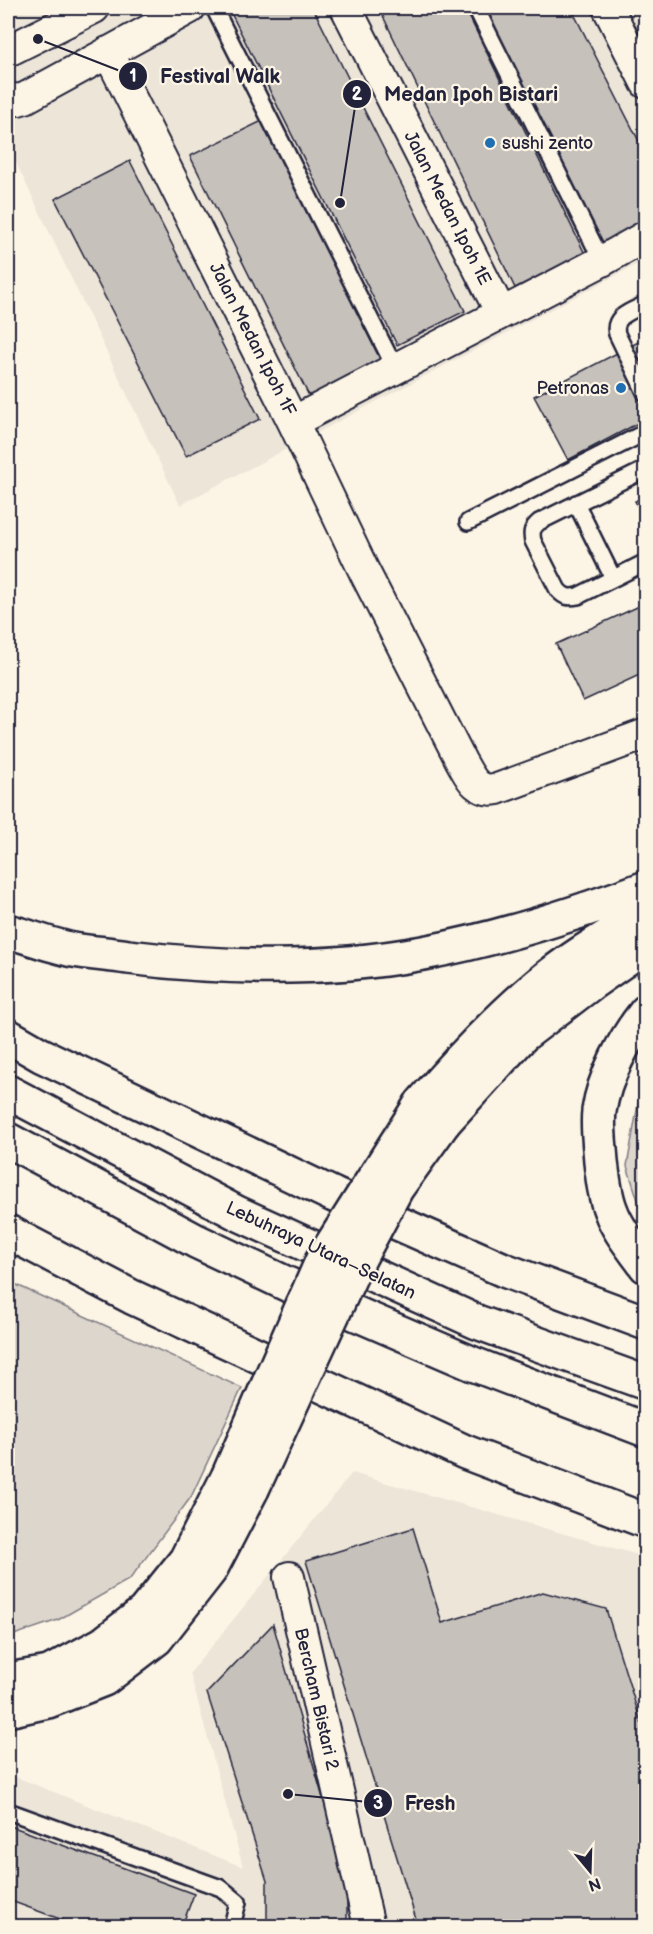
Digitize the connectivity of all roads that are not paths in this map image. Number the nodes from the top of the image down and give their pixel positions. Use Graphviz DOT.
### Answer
graph roads {
  1 [pos="94,8"];
  2 [pos="190,8"];
  3 [pos="214,8"];
  4 [pos="346,8"];
  5 [pos="476,8"];
  6 [pos="608,8"];
  7 [pos="8,51"];
  8 [pos="108,52"];
  9 [pos="645,83"];
  10 [pos="8,98"];
  11 [pos="645,236"];
  12 [pos="602,261"];
  13 [pos="645,304"];
  14 [pos="501,313"];
  15 [pos="396,370"];
  16 [pos="645,394"];
  17 [pos="293,422"];
  18 [pos="645,432"];
  19 [pos="645,469"];
  20 [pos="576,503"];
  21 [pos="468,522"];
  22 [pos="645,562"];
  23 [pos="613,578"];
  24 [pos="645,734"];
  25 [pos="645,888"];
  26 [pos="645,913"];
  27 [pos="8,931"];
  28 [pos="645,945"];
  29 [pos="645,1012"];
  30 [pos="8,1036"];
  31 [pos="8,1092"];
  32 [pos="433,1113"];
  33 [pos="8,1140"];
  34 [pos="14,1237"];
  35 [pos="645,1266"];
  36 [pos="645,1323"];
  37 [pos="645,1383"];
  38 [pos="645,1430"];
  39 [pos="240,1483"];
  40 [pos="645,1521"];
  41 [pos="289,1577"];
  42 [pos="8,1680"];
  43 [pos="8,1710"];
  44 [pos="8,1811"];
  45 [pos="232,1926"];
  46 [pos="369,1926"];
  1 -- 7 [label="street"];
  2 -- 8 [label="street"];
  3 -- 15 [label="lane"];
  4 -- 14 [label="street, Jalan Medan Ipoh 1E"];
  5 -- 12 [label="lane"];
  6 -- 9 [label="street"];
  8 -- 10 [label="street"];
  8 -- 17 [label="street, Jalan Medan Ipoh 1F"];
  11 -- 12 [label="street, Jalan Medan Ipoh 1F"];
  12 -- 14 [label="street, Jalan Medan Ipoh 1F"];
  13 -- 16 [label="lane"];
  14 -- 15 [label="street, Jalan Medan Ipoh 1F"];
  15 -- 17 [label="street, Jalan Medan Ipoh 1F"];
  17 -- 24 [label="street"];
  18 -- 21 [label="lane"];
  19 -- 20 [label="lane"];
  20 -- 23 [label="lane"];
  20 -- 23 [label="lane"];
  22 -- 23 [label="lane"];
  25 -- 27 [label="main road"];
  26 -- 32 [label="main road"];
  28 -- 32 [label="main road"];
  29 -- 35 [label="main road"];
  30 -- 36 [label="main road"];
  31 -- 37 [label="main road, Lebuhraya Utara–Selatan"];
  32 -- 39 [label="main road, bridge"];
  33 -- 38 [label="main road"];
  34 -- 40 [label="main road"];
  39 -- 42 [label="main road"];
  39 -- 43 [label="main road"];
  41 -- 46 [label="street, Bercham Bistari 2"];
  44 -- 45 [label="lane"];
}
